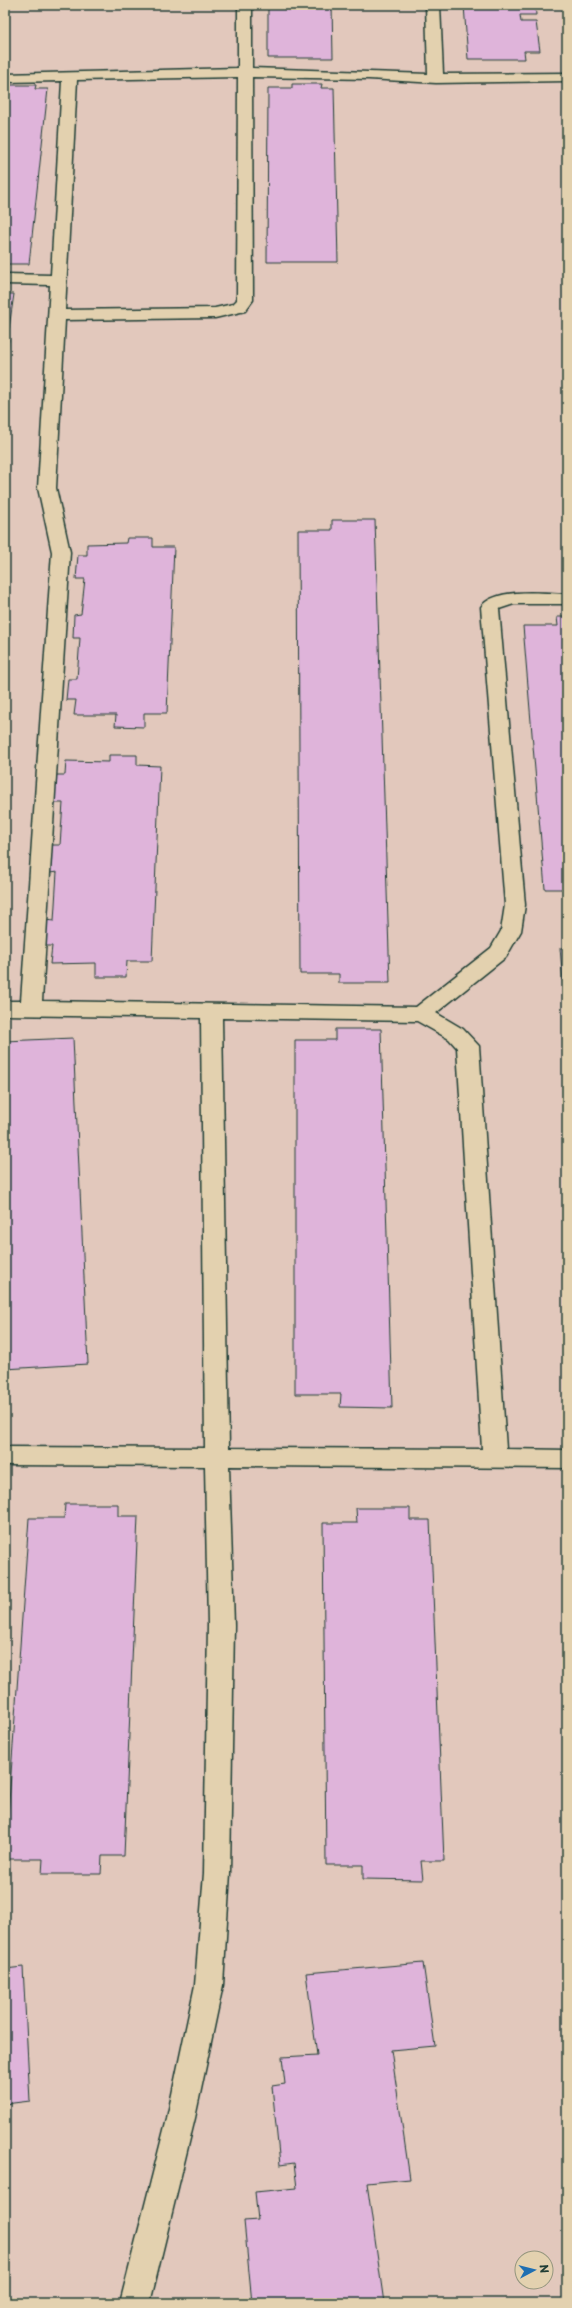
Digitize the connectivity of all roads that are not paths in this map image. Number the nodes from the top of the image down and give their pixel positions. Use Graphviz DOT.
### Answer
graph roads {
  1 [pos="245,5"];
  2 [pos="433,5"];
  3 [pos="244,73"];
  4 [pos="70,76"];
  5 [pos="566,77"];
  6 [pos="5,78"];
  7 [pos="436,79"];
  8 [pos="5,280"];
  9 [pos="59,280"];
  10 [pos="57,315"];
  11 [pos="567,599"];
  12 [pos="5,1008"];
  13 [pos="31,1008"];
  14 [pos="212,1011"];
  15 [pos="421,1014"];
  16 [pos="5,1456"];
  17 [pos="217,1457"];
  18 [pos="495,1459"];
  19 [pos="567,1460"];
  20 [pos="135,2303"];
  1 -- 3 [label="lane"];
  2 -- 7 [label="lane"];
  3 -- 4 [label="lane"];
  3 -- 7 [label="lane"];
  3 -- 10 [label="lane"];
  4 -- 6 [label="lane"];
  4 -- 9 [label="lane"];
  5 -- 7 [label="lane"];
  8 -- 9 [label="lane"];
  9 -- 10 [label="lane"];
  10 -- 13 [label="lane"];
  11 -- 15 [label="lane"];
  12 -- 13 [label="lane"];
  13 -- 14 [label="lane"];
  14 -- 15 [label="lane"];
  14 -- 17 [label="lane"];
  15 -- 18 [label="lane"];
  16 -- 17 [label="lane"];
  17 -- 18 [label="lane"];
  17 -- 20 [label="lane"];
  18 -- 19 [label="lane"];
}
